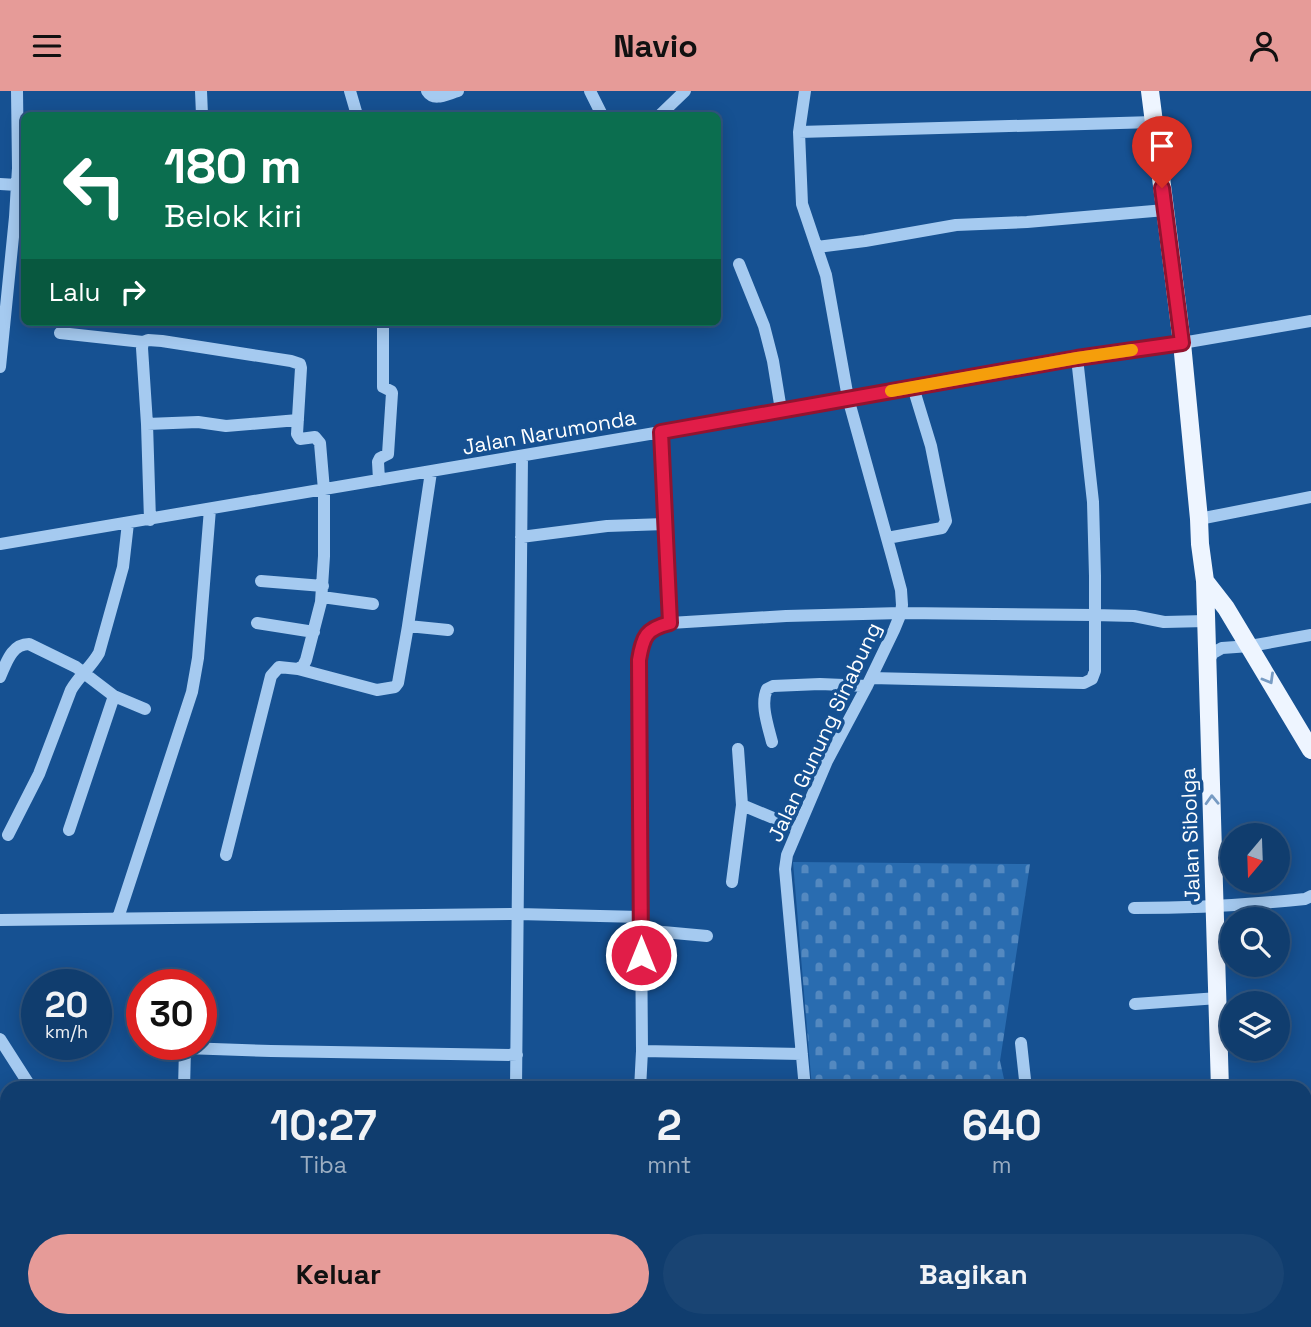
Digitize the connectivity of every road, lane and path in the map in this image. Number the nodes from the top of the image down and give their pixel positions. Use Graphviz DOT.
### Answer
graph roads {
  1 [pos="17,91"];
  2 [pos="201,91"];
  3 [pos="350,91"];
  4 [pos="427,91"];
  5 [pos="458,91"];
  6 [pos="590,91"];
  7 [pos="685,91"];
  8 [pos="805,91"];
  9 [pos="1150,91"];
  10 [pos="202,112"];
  11 [pos="356,112"];
  12 [pos="600,112"];
  13 [pos="663,112"];
  14 [pos="1154,122"];
  15 [pos="799,132"];
  16 [pos="21,168"];
  17 [pos="0,184"];
  18 [pos="17,185"];
  19 [pos="1165,210"];
  20 [pos="817,247"];
  21 [pos="739,264"];
  22 [pos="3,305"];
  23 [pos="1311,321"];
  24 [pos="383,326"];
  25 [pos="60,334"];
  26 [pos="143,342"];
  27 [pos="1182,343"];
  28 [pos="1077,358"];
  29 [pos="0,367"];
  30 [pos="914,387"];
  31 [pos="848,398"];
  32 [pos="781,411"];
  33 [pos="298,420"];
  34 [pos="147,423"];
  35 [pos="661,432"];
  36 [pos="522,456"];
  37 [pos="431,472"];
  38 [pos="379,480"];
  39 [pos="324,490"];
  40 [pos="1311,497"];
  41 [pos="210,509"];
  42 [pos="1199,519"];
  43 [pos="150,520"];
  44 [pos="128,523"];
  45 [pos="665,524"];
  46 [pos="522,537"];
  47 [pos="887,538"];
  48 [pos="0,544"];
  49 [pos="261,581"];
  50 [pos="1205,581"];
  51 [pos="322,592"];
  52 [pos="373,604"];
  53 [pos="901,613"];
  54 [pos="1094,615"];
  55 [pos="1206,621"];
  56 [pos="257,623"];
  57 [pos="670,623"];
  58 [pos="408,626"];
  59 [pos="449,630"];
  60 [pos="314,632"];
  61 [pos="1311,635"];
  62 [pos="1250,646"];
  63 [pos="1208,661"];
  64 [pos="298,669"];
  65 [pos="85,673"];
  66 [pos="0,677"];
  67 [pos="869,682"];
  68 [pos="114,696"];
  69 [pos="145,709"];
  70 [pos="772,742"];
  71 [pos="738,749"];
  72 [pos="1311,750"];
  73 [pos="742,805"];
  74 [pos="797,828"];
  75 [pos="68,830"];
  76 [pos="8,835"];
  77 [pos="226,855"];
  78 [pos="732,883"];
  79 [pos="1311,896"];
  80 [pos="1215,907"];
  81 [pos="1134,908"];
  82 [pos="518,914"];
  83 [pos="118,918"];
  84 [pos="0,920"];
  85 [pos="641,924"];
  86 [pos="707,936"];
  87 [pos="1217,998"];
  88 [pos="1135,1005"];
  89 [pos="0,1039"];
  90 [pos="1021,1043"];
  91 [pos="642,1051"];
  92 [pos="802,1054"];
  93 [pos="517,1055"];
  94 [pos="27,1081"];
  95 [pos="184,1081"];
  96 [pos="516,1081"];
  97 [pos="640,1081"];
  98 [pos="804,1081"];
  99 [pos="1025,1081"];
  100 [pos="1220,1081"];
  1 -- 16 [label="street"];
  2 -- 10 [label="street"];
  3 -- 11 [label="street"];
  4 -- 5 [label="street"];
  6 -- 12 [label="street"];
  7 -- 13 [label="street"];
  8 -- 15 [label="street, Jalan Gunung Sinabung"];
  9 -- 14 [label="main road, Jalan Sibolga"];
  14 -- 15 [label="street"];
  14 -- 19 [label="main road, Jalan Sibolga"];
  15 -- 20 [label="street, Jalan Gunung Sinabung"];
  16 -- 18 [label="street"];
  17 -- 18 [label="street"];
  18 -- 22 [label="street"];
  19 -- 20 [label="street"];
  19 -- 27 [label="main road, Jalan Sibolga"];
  20 -- 31 [label="street, Jalan Gunung Sinabung"];
  21 -- 32 [label="street"];
  22 -- 29 [label="street"];
  23 -- 27 [label="street, Jalan Narumonda"];
  24 -- 38 [label="street"];
  25 -- 26 [label="street"];
  26 -- 33 [label="street"];
  26 -- 34 [label="street"];
  27 -- 28 [label="street, Jalan Narumonda"];
  27 -- 42 [label="main road, Jalan Sibolga"];
  28 -- 30 [label="street, Jalan Narumonda"];
  28 -- 54 [label="street"];
  30 -- 31 [label="street, Jalan Narumonda"];
  30 -- 47 [label="street"];
  31 -- 32 [label="street, Jalan Narumonda"];
  31 -- 47 [label="street, Jalan Gunung Sinabung"];
  32 -- 35 [label="street, Jalan Narumonda"];
  33 -- 34 [label="street"];
  33 -- 39 [label="street"];
  34 -- 43 [label="street"];
  35 -- 36 [label="street, Jalan Narumonda"];
  35 -- 45 [label="street"];
  36 -- 37 [label="street, Jalan Narumonda"];
  36 -- 46 [label="street"];
  37 -- 38 [label="street, Jalan Narumonda"];
  37 -- 58 [label="street"];
  38 -- 39 [label="street, Jalan Narumonda"];
  39 -- 41 [label="street, Jalan Narumonda"];
  39 -- 51 [label="street"];
  40 -- 42 [label="street"];
  41 -- 43 [label="street, Jalan Narumonda"];
  41 -- 83 [label="street"];
  42 -- 50 [label="main road, Jalan Sibolga"];
  43 -- 44 [label="street, Jalan Narumonda"];
  44 -- 48 [label="street, Jalan Narumonda"];
  44 -- 65 [label="street"];
  45 -- 46 [label="street"];
  45 -- 57 [label="street"];
  46 -- 82 [label="street"];
  47 -- 53 [label="street, Jalan Gunung Sinabung"];
  49 -- 51 [label="street"];
  50 -- 55 [label="main road, Jalan Sibolga"];
  50 -- 62 [label="main road"];
  51 -- 52 [label="street"];
  51 -- 60 [label="street"];
  53 -- 54 [label="street"];
  53 -- 57 [label="street"];
  53 -- 67 [label="street, Jalan Gunung Sinabung"];
  54 -- 55 [label="street"];
  54 -- 67 [label="street"];
  55 -- 63 [label="main road, Jalan Sibolga"];
  56 -- 60 [label="street"];
  57 -- 85 [label="street"];
  58 -- 59 [label="street"];
  58 -- 64 [label="street"];
  60 -- 64 [label="street"];
  61 -- 62 [label="street"];
  62 -- 63 [label="street"];
  62 -- 72 [label="main road, one-way"];
  80 -- 63 [label="main road, Jalan Sibolga, one-way"];
  64 -- 77 [label="street"];
  65 -- 66 [label="street"];
  65 -- 68 [label="street"];
  65 -- 76 [label="street"];
  67 -- 70 [label="street"];
  67 -- 74 [label="street, Jalan Gunung Sinabung"];
  68 -- 69 [label="street"];
  68 -- 75 [label="street"];
  71 -- 73 [label="street"];
  73 -- 74 [label="street"];
  73 -- 78 [label="street"];
  74 -- 92 [label="street, Jalan Gunung Sinabung"];
  79 -- 80 [label="street"];
  80 -- 81 [label="street"];
  80 -- 87 [label="main road, Jalan Sibolga"];
  82 -- 83 [label="street"];
  82 -- 85 [label="street"];
  82 -- 93 [label="street"];
  83 -- 84 [label="street"];
  85 -- 86 [label="street"];
  85 -- 91 [label="street"];
  87 -- 88 [label="street"];
  87 -- 100 [label="main road, Jalan Sibolga"];
  89 -- 94 [label="street"];
  90 -- 99 [label="street"];
  91 -- 92 [label="street"];
  91 -- 97 [label="street"];
  92 -- 98 [label="street, Jalan Gunung Sinabung"];
  93 -- 95 [label="street"];
  93 -- 96 [label="street"];
}
